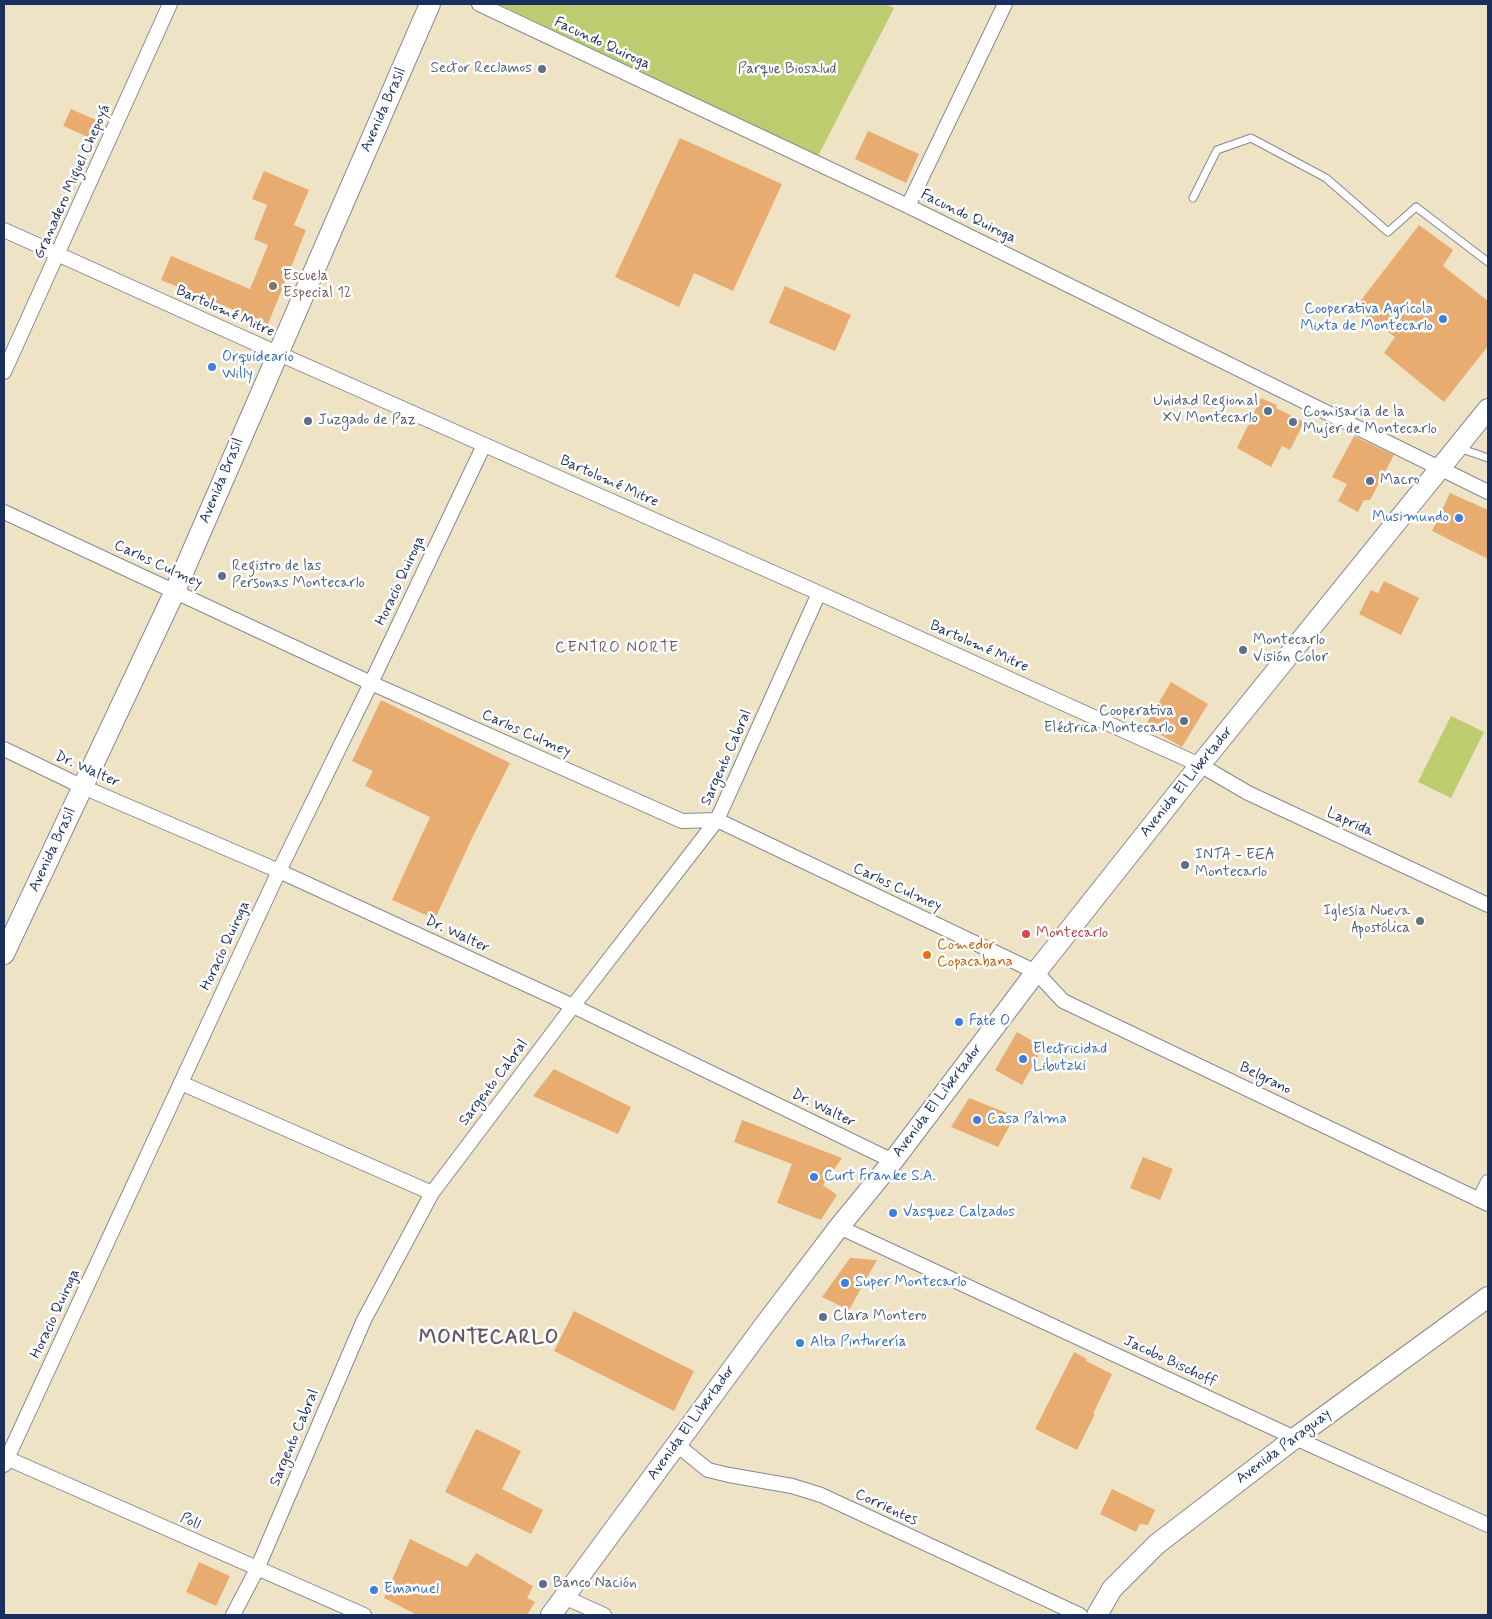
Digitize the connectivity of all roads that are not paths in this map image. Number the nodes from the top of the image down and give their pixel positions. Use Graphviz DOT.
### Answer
graph roads {
  1 [pos="170,4"];
  2 [pos="430,4"];
  3 [pos="479,4"];
  4 [pos="1005,4"];
  5 [pos="1193,198"];
  6 [pos="908,206"];
  7 [pos="4,230"];
  8 [pos="58,254"];
  9 [pos="1488,262"];
  10 [pos="277,353"];
  11 [pos="4,372"];
  12 [pos="1488,409"];
  13 [pos="484,445"];
  14 [pos="1456,447"];
  15 [pos="1488,458"];
  16 [pos="1439,468"];
  17 [pos="1488,492"];
  18 [pos="4,512"];
  19 [pos="175,591"];
  20 [pos="819,593"];
  21 [pos="371,683"];
  22 [pos="4,749"];
  23 [pos="1200,765"];
  24 [pos="83,787"];
  25 [pos="717,820"];
  26 [pos="279,871"];
  27 [pos="1488,905"];
  28 [pos="4,954"];
  29 [pos="1036,972"];
  30 [pos="573,1006"];
  31 [pos="181,1082"];
  32 [pos="892,1161"];
  33 [pos="1488,1182"];
  34 [pos="432,1193"];
  35 [pos="1484,1202"];
  36 [pos="839,1227"];
  37 [pos="1488,1297"];
  38 [pos="1295,1438"];
  39 [pos="676,1444"];
  40 [pos="5,1460"];
  41 [pos="1488,1525"];
  42 [pos="257,1569"];
  43 [pos="564,1597"];
  44 [pos="233,1615"];
  45 [pos="364,1615"];
  46 [pos="550,1615"];
  47 [pos="604,1615"];
  48 [pos="1080,1615"];
  49 [pos="1097,1615"];
  1 -- 8 [label="street, Granadero Miguel Chepoyá"];
  2 -- 10 [label="main road, Avenida Brasil"];
  3 -- 6 [label="street, Facundo Quiroga"];
  4 -- 6 [label="street"];
  5 -- 9 [label="lane"];
  6 -- 16 [label="street, Facundo Quiroga"];
  7 -- 8 [label="street, Bartolomé Mitre"];
  8 -- 10 [label="street, Bartolomé Mitre"];
  8 -- 11 [label="street, Granadero Miguel Chepoyá"];
  10 -- 13 [label="street, Bartolomé Mitre"];
  10 -- 19 [label="main road, Avenida Brasil"];
  12 -- 14 [label="main road, Avenida El Libertador"];
  13 -- 20 [label="street, Bartolomé Mitre"];
  13 -- 21 [label="street, Horacio Quiroga"];
  14 -- 15 [label="lane"];
  14 -- 16 [label="main road, Avenida El Libertador"];
  16 -- 17 [label="street, Facundo Quiroga"];
  16 -- 23 [label="main road, Avenida El Libertador"];
  18 -- 19 [label="street, Carlos Culmey"];
  19 -- 21 [label="street, Carlos Culmey"];
  19 -- 24 [label="main road, Avenida Brasil"];
  20 -- 23 [label="street, Bartolomé Mitre"];
  20 -- 25 [label="street, Sargento Cabral"];
  21 -- 25 [label="street, Carlos Culmey"];
  21 -- 26 [label="street, Horacio Quiroga"];
  22 -- 24 [label="street, Dr. Walter"];
  23 -- 27 [label="street, Laprida"];
  23 -- 29 [label="main road, Avenida El Libertador"];
  24 -- 26 [label="street, Dr. Walter"];
  24 -- 28 [label="main road, Avenida Brasil"];
  25 -- 29 [label="street, Carlos Culmey"];
  25 -- 30 [label="street, Sargento Cabral"];
  26 -- 30 [label="street, Dr. Walter"];
  26 -- 31 [label="street, Horacio Quiroga"];
  29 -- 32 [label="main road, Avenida El Libertador"];
  29 -- 35 [label="street, Belgrano"];
  30 -- 32 [label="street, Dr. Walter"];
  30 -- 34 [label="street, Sargento Cabral"];
  31 -- 34 [label="street"];
  31 -- 40 [label="street, Horacio Quiroga"];
  32 -- 36 [label="main road, Avenida El Libertador"];
  33 -- 35 [label="street"];
  34 -- 42 [label="street, Sargento Cabral"];
  36 -- 38 [label="street, Jacobo Bischoff"];
  36 -- 39 [label="main road, Avenida El Libertador"];
  37 -- 38 [label="main road, Avenida Paraguay"];
  38 -- 41 [label="street, Jacobo Bischoff"];
  38 -- 49 [label="main road, Avenida Paraguay"];
  39 -- 43 [label="main road, Avenida El Libertador"];
  39 -- 48 [label="street, Corrientes"];
  40 -- 42 [label="street, Poll"];
  42 -- 44 [label="street, Sargento Cabral"];
  42 -- 45 [label="street, Poll"];
  43 -- 46 [label="main road, Avenida El Libertador"];
  43 -- 47 [label="street"];
}
